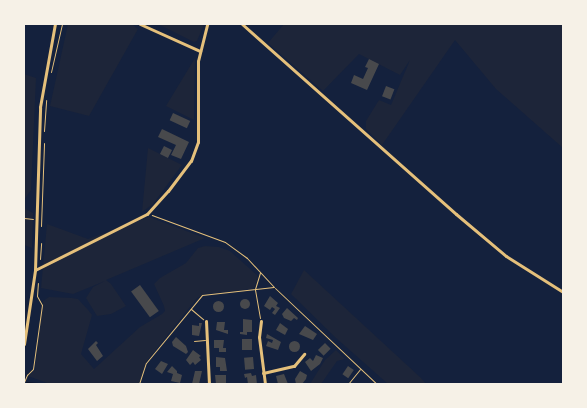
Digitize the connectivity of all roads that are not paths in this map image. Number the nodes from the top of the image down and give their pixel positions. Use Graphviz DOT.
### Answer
graph roads {
  1 [pos="55,24"];
  2 [pos="140,24"];
  3 [pos="207,24"];
  4 [pos="242,24"];
  5 [pos="200,51"];
  6 [pos="37,269"];
  7 [pos="563,292"];
  8 [pos="206,321"];
  9 [pos="261,321"];
  10 [pos="205,340"];
  11 [pos="194,341"];
  12 [pos="24,344"];
  13 [pos="304,354"];
  14 [pos="262,374"];
  15 [pos="209,384"];
  16 [pos="265,384"];
  1 -- 6 [label="street"];
  2 -- 5 [label="street"];
  3 -- 5 [label="street"];
  4 -- 7 [label="street"];
  5 -- 6 [label="street"];
  6 -- 12 [label="street"];
  8 -- 10 [label="street"];
  9 -- 14 [label="street"];
  10 -- 11 [label="lane"];
  10 -- 15 [label="street"];
  13 -- 14 [label="street"];
  14 -- 16 [label="street"];
}
